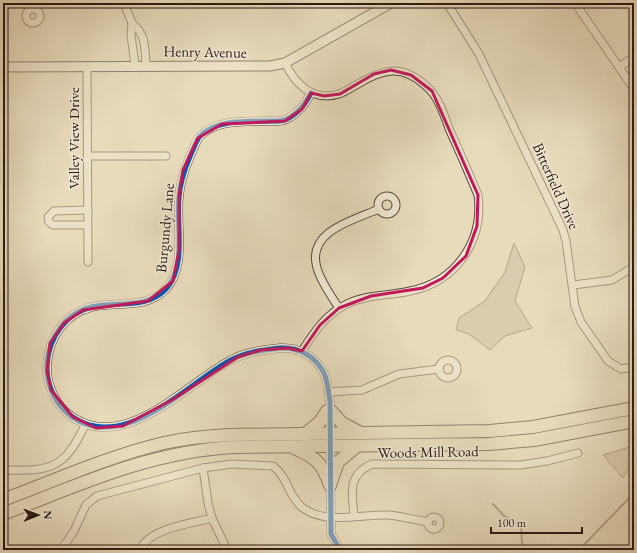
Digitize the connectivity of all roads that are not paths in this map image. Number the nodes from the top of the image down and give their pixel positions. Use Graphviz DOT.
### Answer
graph roads {
  1 [pos="124,3"];
  2 [pos="391,3"];
  3 [pos="447,3"];
  4 [pos="575,3"];
  5 [pos="132,23"];
  6 [pos="634,57"];
  7 [pos="285,63"];
  8 [pos="135,65"];
  9 [pos="146,65"];
  10 [pos="87,66"];
  11 [pos="3,67"];
  12 [pos="619,67"];
  13 [pos="634,89"];
  14 [pos="311,92"];
  15 [pos="88,156"];
  16 [pos="166,156"];
  17 [pos="379,209"];
  18 [pos="88,210"];
  19 [pos="87,225"];
  20 [pos="88,262"];
  21 [pos="634,267"];
  22 [pos="573,285"];
  23 [pos="339,308"];
  24 [pos="302,352"];
  25 [pos="634,367"];
  26 [pos="439,368"];
  27 [pos="328,392"];
  28 [pos="634,408"];
  29 [pos="329,411"];
  30 [pos="634,420"];
  31 [pos="85,425"];
  32 [pos="362,433"];
  33 [pos="305,434"];
  34 [pos="330,438"];
  35 [pos="290,446"];
  36 [pos="357,446"];
  37 [pos="578,453"];
  38 [pos="203,468"];
  39 [pos="3,470"];
  40 [pos="330,485"];
  41 [pos="3,500"];
  42 [pos="3,514"];
  43 [pos="354,516"];
  44 [pos="330,517"];
  45 [pos="212,518"];
  46 [pos="428,522"];
  47 [pos="61,550"];
  48 [pos="140,550"];
  49 [pos="227,550"];
  50 [pos="340,550"];
  1 -- 5 [label="street"];
  2 -- 7 [label="street, Henry Avenue"];
  3 -- 22 [label="street, Bitterfield Drive"];
  4 -- 12 [label="street"];
  5 -- 8 [label="street"];
  5 -- 9 [label="street"];
  6 -- 12 [label="street"];
  7 -- 9 [label="street, Henry Avenue"];
  7 -- 14 [label="street"];
  8 -- 9 [label="street, Henry Avenue"];
  8 -- 10 [label="street, Henry Avenue"];
  10 -- 11 [label="street, Henry Avenue"];
  10 -- 15 [label="street, Valley View Drive"];
  12 -- 13 [label="street"];
  14 -- 23 [label="street"];
  14 -- 31 [label="street, Burgundy Lane"];
  15 -- 16 [label="street"];
  15 -- 18 [label="street, Valley View Drive"];
  17 -- 23 [label="street"];
  18 -- 19 [label="street, Valley View Drive"];
  18 -- 19 [label="street, Valley View Drive"];
  19 -- 20 [label="street, Valley View Drive"];
  21 -- 22 [label="street"];
  22 -- 25 [label="street, Bitterfield Drive"];
  23 -- 24 [label="street"];
  24 -- 27 [label="street, Burgundy Lane"];
  24 -- 31 [label="street, Burgundy Lane"];
  26 -- 27 [label="street"];
  27 -- 29 [label="street, Burgundy Lane"];
  28 -- 32 [label="highway"];
  29 -- 32 [label="highway"];
  29 -- 33 [label="highway"];
  29 -- 34 [label="street, Burgundy Lane"];
  30 -- 36 [label="highway"];
  31 -- 39 [label="street"];
  32 -- 34 [label="highway"];
  33 -- 34 [label="highway"];
  33 -- 41 [label="highway"];
  34 -- 35 [label="highway"];
  34 -- 36 [label="highway"];
  34 -- 40 [label="street, Burgundy Lane"];
  35 -- 40 [label="highway"];
  35 -- 42 [label="highway"];
  36 -- 40 [label="highway"];
  37 -- 43 [label="street, Woods Mill Road"];
  38 -- 44 [label="street"];
  38 -- 45 [label="street"];
  38 -- 47 [label="street"];
  40 -- 44 [label="street, Burgundy Lane"];
  43 -- 44 [label="street"];
  43 -- 46 [label="street"];
  44 -- 50 [label="street, Burgundy Lane"];
  45 -- 48 [label="street"];
  45 -- 49 [label="street"];
}
